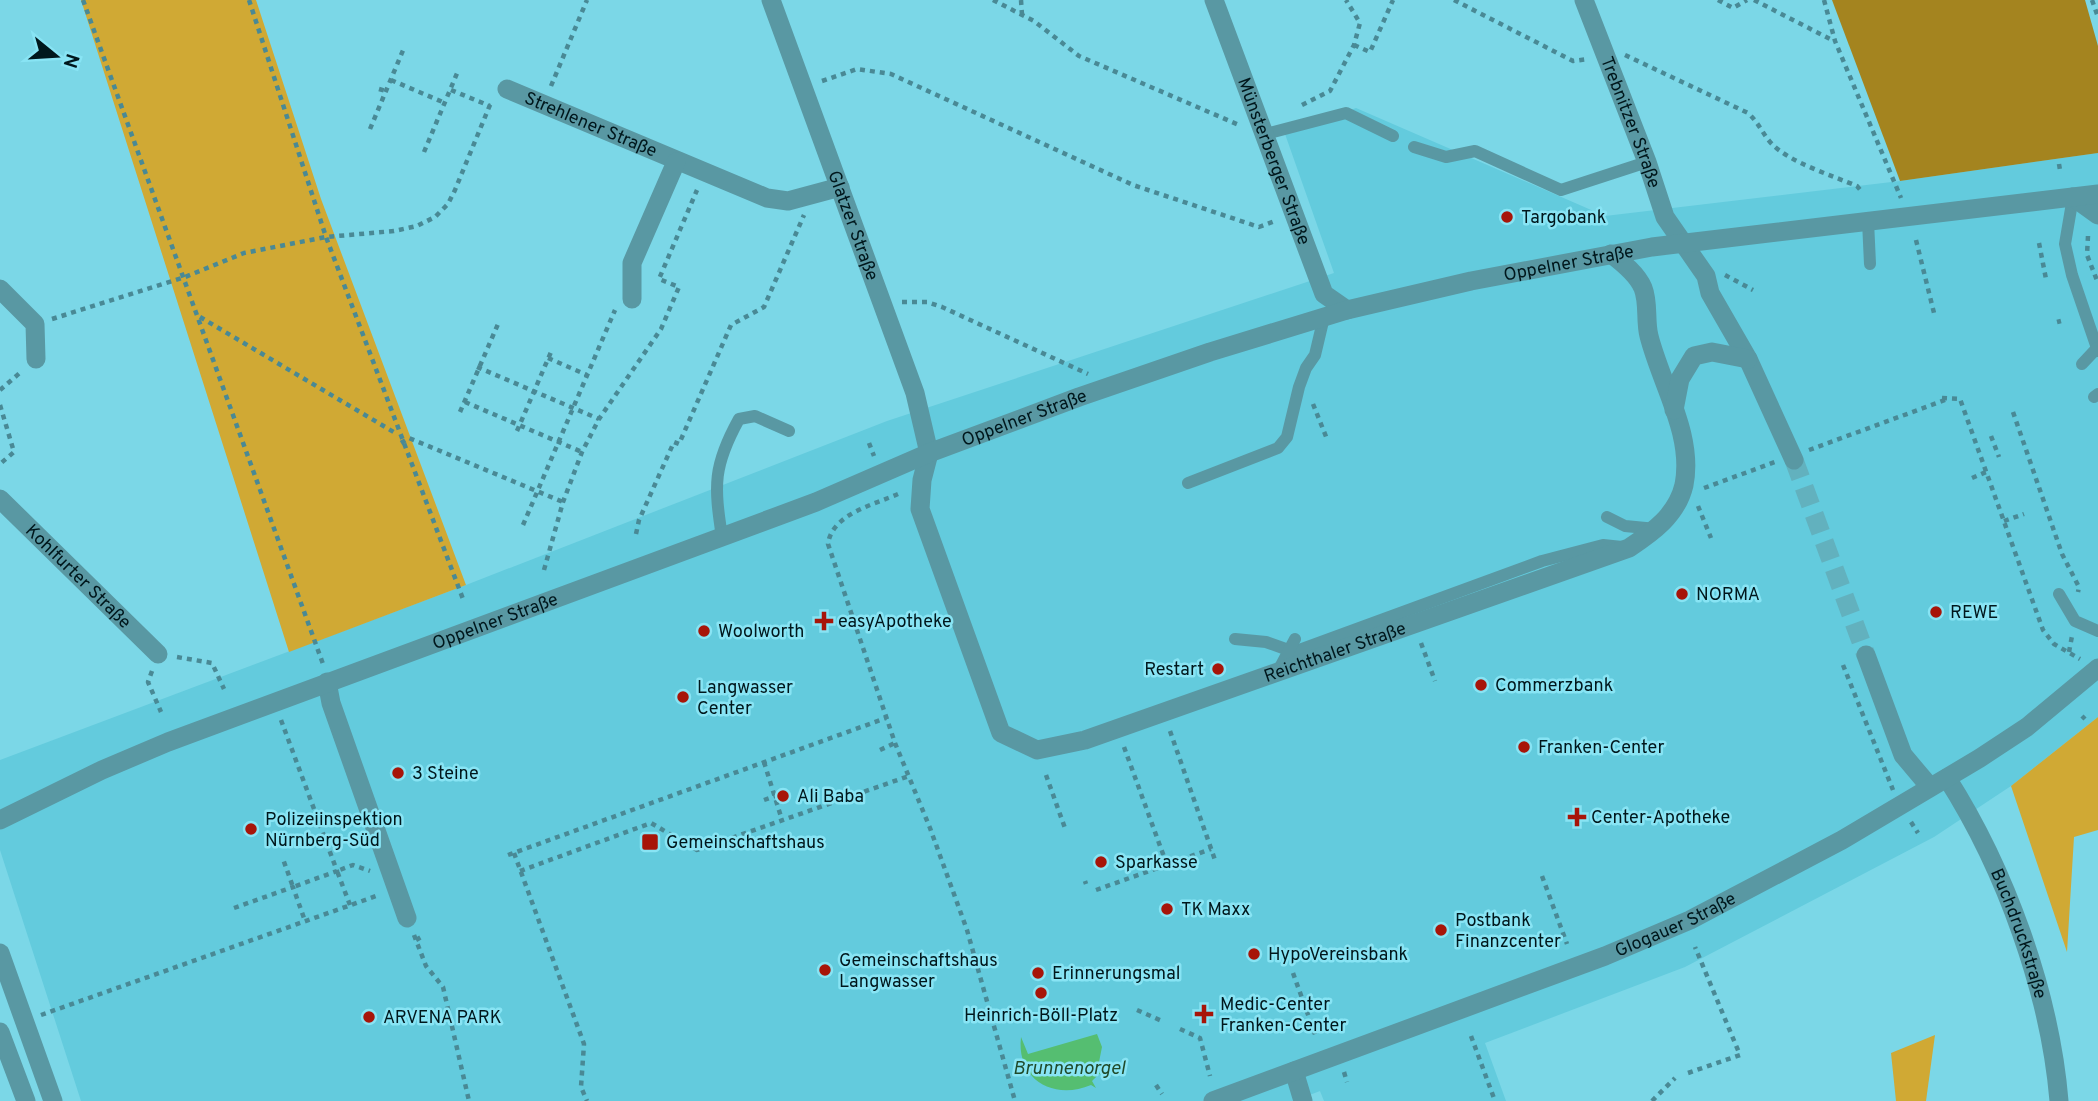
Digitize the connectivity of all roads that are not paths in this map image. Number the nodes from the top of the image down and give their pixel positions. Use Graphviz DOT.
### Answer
graph roads {
  1 [pos="772,0"];
  2 [pos="1214,0"];
  3 [pos="1584,0"];
  4 [pos="507,89"];
  5 [pos="1262,135"];
  6 [pos="1393,136"];
  7 [pos="1414,147"];
  8 [pos="676,162"];
  9 [pos="1647,162"];
  10 [pos="841,187"];
  11 [pos="2098,194"];
  12 [pos="2073,197"];
  13 [pos="2098,215"];
  14 [pos="1868,220"];
  15 [pos="1683,242"];
  16 [pos="1611,254"];
  17 [pos="1870,264"];
  18 [pos="0,289"];
  19 [pos="632,299"];
  20 [pos="1347,310"];
  21 [pos="1324,317"];
  22 [pos="2097,350"];
  23 [pos="36,359"];
  24 [pos="1748,359"];
  25 [pos="2082,364"];
  26 [pos="1674,411"];
  27 [pos="789,431"];
  28 [pos="929,453"];
  29 [pos="1794,460"];
  30 [pos="1188,483"];
  31 [pos="0,499"];
  32 [pos="1607,517"];
  33 [pos="1656,529"];
  34 [pos="722,537"];
  35 [pos="1629,548"];
  36 [pos="2059,594"];
  37 [pos="2098,631"];
  38 [pos="1235,639"];
  39 [pos="1295,639"];
  40 [pos="158,654"];
  41 [pos="1866,655"];
  42 [pos="2097,669"];
  43 [pos="1278,671"];
  44 [pos="327,682"];
  45 [pos="1938,783"];
  46 [pos="0,820"];
  47 [pos="407,918"];
  48 [pos="0,953"];
  49 [pos="0,1032"];
  50 [pos="1294,1071"];
  51 [pos="26,1101"];
  52 [pos="53,1101"];
  53 [pos="1213,1101"];
  54 [pos="1303,1101"];
  55 [pos="2059,1101"];
  1 -- 10 [label="street, Glatzer Straße"];
  2 -- 5 [label="street, Münsterberger Straße"];
  3 -- 9 [label="street, Trebnitzer Straße"];
  4 -- 8 [label="street, Strehlener Straße"];
  5 -- 6 [label="lane"];
  5 -- 20 [label="street, Münsterberger Straße"];
  7 -- 9 [label="lane"];
  8 -- 10 [label="street, Strehlener Straße"];
  8 -- 19 [label="street, Strehlener Straße"];
  9 -- 15 [label="street, Trebnitzer Straße"];
  10 -- 28 [label="street, Glatzer Straße"];
  11 -- 12 [label="street, Oppelner Straße"];
  12 -- 13 [label="street"];
  12 -- 14 [label="street, Oppelner Straße"];
  12 -- 22 [label="lane"];
  14 -- 15 [label="street, Oppelner Straße"];
  14 -- 17 [label="lane"];
  15 -- 16 [label="street, Oppelner Straße"];
  15 -- 24 [label="street, Trebnitzer Straße"];
  16 -- 20 [label="street, Oppelner Straße"];
  16 -- 26 [label="street, Reichthaler Straße"];
  18 -- 23 [label="street"];
  20 -- 21 [label="street, Oppelner Straße"];
  21 -- 28 [label="street, Oppelner Straße"];
  21 -- 30 [label="lane"];
  22 -- 25 [label="lane"];
  24 -- 26 [label="street"];
  24 -- 29 [label="street, Trebnitzer Straße"];
  26 -- 33 [label="street, Reichthaler Straße"];
  27 -- 34 [label="lane"];
  28 -- 34 [label="street, Oppelner Straße"];
  28 -- 43 [label="street, Reichthaler Straße"];
  31 -- 40 [label="street, Kohlfurter Straße"];
  32 -- 33 [label="lane"];
  33 -- 35 [label="street, Reichthaler Straße"];
  34 -- 44 [label="street, Oppelner Straße"];
  35 -- 38 [label="lane"];
  35 -- 43 [label="street, Reichthaler Straße"];
  36 -- 37 [label="lane"];
  39 -- 43 [label="lane"];
  41 -- 45 [label="street, Buchdruckstraße"];
  42 -- 45 [label="street, Glogauer Straße"];
  44 -- 46 [label="street, Oppelner Straße"];
  44 -- 47 [label="street"];
  45 -- 50 [label="street, Glogauer Straße"];
  45 -- 55 [label="street, Buchdruckstraße"];
  48 -- 52 [label="street"];
  49 -- 51 [label="street"];
  50 -- 53 [label="street, Glogauer Straße"];
  50 -- 54 [label="street"];
}
